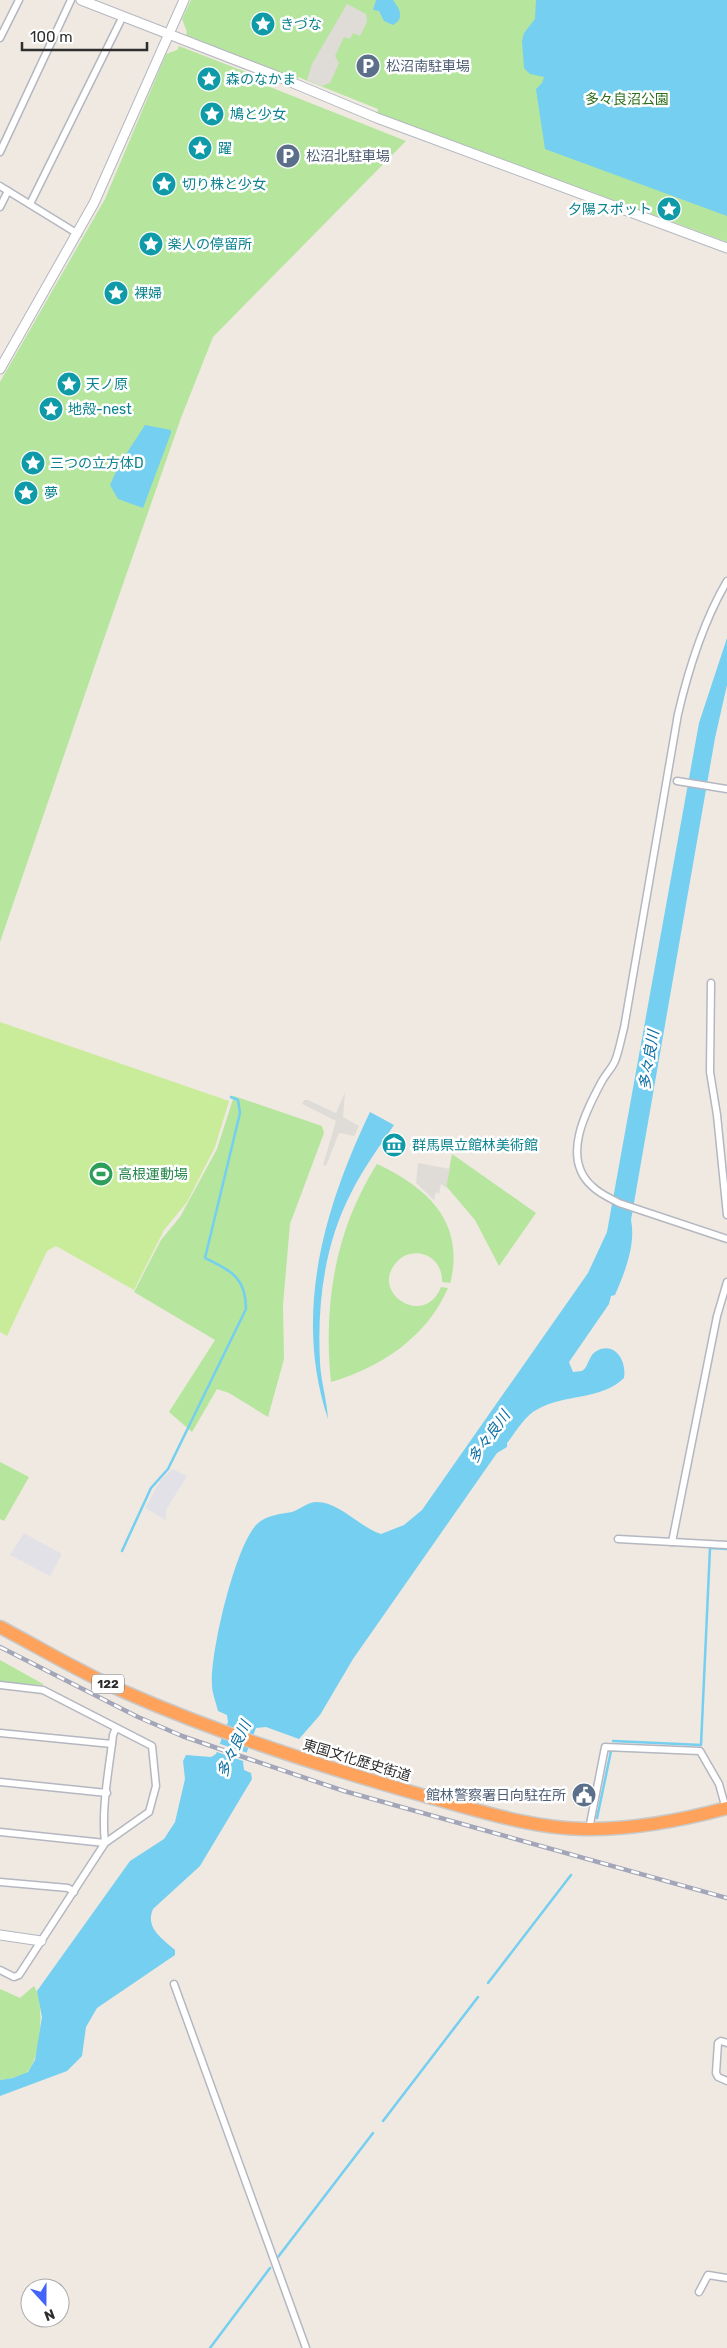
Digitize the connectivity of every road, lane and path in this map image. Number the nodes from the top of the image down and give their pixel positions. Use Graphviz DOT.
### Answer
graph roads {
  1 [pos="19,0"];
  2 [pos="71,0"];
  3 [pos="81,0"];
  4 [pos="184,0"];
  5 [pos="123,16"];
  6 [pos="168,33"];
  7 [pos="0,38"];
  8 [pos="0,152"];
  9 [pos="0,186"];
  10 [pos="8,192"];
  11 [pos="30,204"];
  12 [pos="0,208"];
  13 [pos="78,234"];
  14 [pos="727,248"];
  15 [pos="1,367"];
  16 [pos="727,581"];
  17 [pos="677,781"];
  18 [pos="727,789"];
  19 [pos="711,983"];
  20 [pos="727,1215"];
  21 [pos="727,1239"];
  22 [pos="727,1282"];
  23 [pos="618,1539"];
  24 [pos="672,1542"];
  25 [pos="727,1545"];
  26 [pos="0,1627"];
  27 [pos="0,1686"];
  28 [pos="116,1728"];
  29 [pos="0,1733"];
  30 [pos="112,1744"];
  31 [pos="0,1782"];
  32 [pos="106,1793"];
  33 [pos="726,1809"];
  34 [pos="589,1829"];
  35 [pos="0,1832"];
  36 [pos="105,1843"];
  37 [pos="0,1882"];
  38 [pos="74,1892"];
  39 [pos="0,1935"];
  40 [pos="41,1941"];
  41 [pos="0,1970"];
  42 [pos="174,1984"];
  43 [pos="727,2043"];
  44 [pos="727,2081"];
  45 [pos="727,2278"];
  46 [pos="699,2292"];
  47 [pos="306,2348"];
  1 -- 7 [label="street"];
  2 -- 8 [label="street"];
  3 -- 5 [label="street"];
  4 -- 6 [label="street"];
  5 -- 6 [label="street"];
  5 -- 11 [label="street"];
  6 -- 13 [label="street"];
  6 -- 14 [label="street"];
  9 -- 10 [label="street"];
  10 -- 11 [label="street"];
  10 -- 12 [label="street"];
  11 -- 13 [label="street"];
  13 -- 15 [label="street"];
  16 -- 21 [label="street"];
  17 -- 18 [label="street"];
  19 -- 20 [label="street"];
  22 -- 24 [label="street"];
  23 -- 24 [label="street"];
  24 -- 25 [label="street"];
  26 -- 34 [label="highway, 東国文化歴史街道 / 122"];
  27 -- 28 [label="street"];
  28 -- 30 [label="street"];
  28 -- 36 [label="street"];
  29 -- 30 [label="street"];
  30 -- 32 [label="street"];
  31 -- 32 [label="street"];
  32 -- 36 [label="street"];
  33 -- 34 [label="highway, 東国文化歴史街道 / 122"];
  33 -- 34 [label="street"];
  35 -- 36 [label="street"];
  36 -- 38 [label="street"];
  37 -- 38 [label="street"];
  38 -- 40 [label="street"];
  39 -- 40 [label="street"];
  40 -- 41 [label="street"];
  42 -- 47 [label="street"];
  43 -- 44 [label="street"];
  45 -- 46 [label="street"];
}
